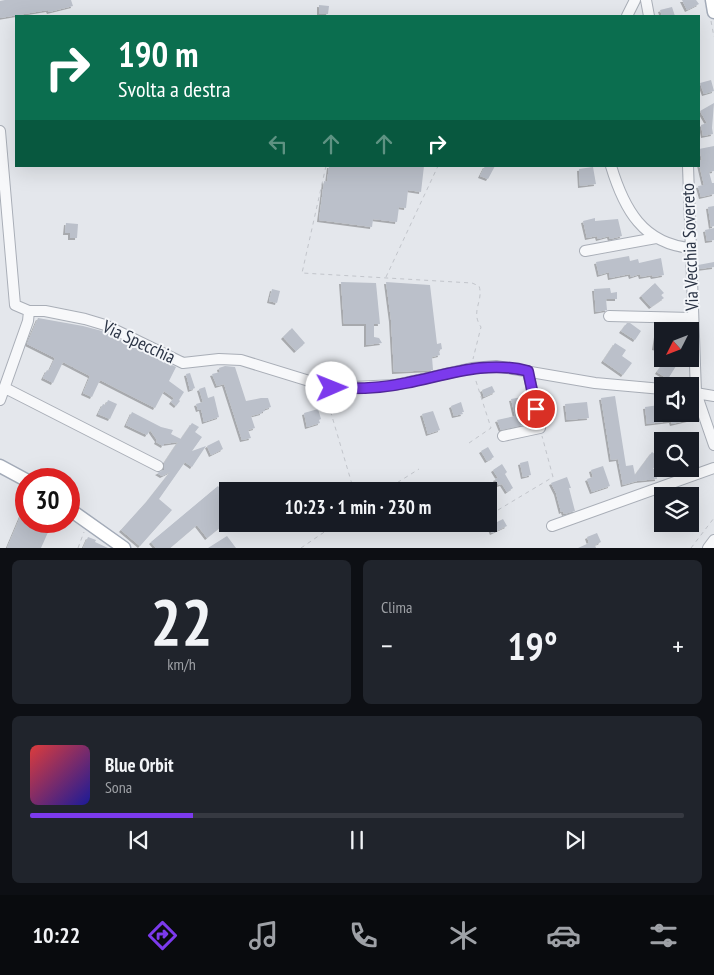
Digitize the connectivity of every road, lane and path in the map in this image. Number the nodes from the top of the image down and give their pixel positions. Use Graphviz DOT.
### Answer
graph roads {
  1 [pos="635,0"];
  2 [pos="646,0"];
  3 [pos="712,0"];
  4 [pos="714,12"];
  5 [pos="628,15"];
  6 [pos="649,15"];
  7 [pos="0,131"];
  8 [pos="326,167"];
  9 [pos="438,167"];
  10 [pos="611,167"];
  11 [pos="688,167"];
  12 [pos="656,238"];
  13 [pos="691,248"];
  14 [pos="585,251"];
  15 [pos="385,278"];
  16 [pos="29,311"];
  17 [pos="609,316"];
  18 [pos="692,318"];
  19 [pos="472,368"];
  20 [pos="528,371"];
  21 [pos="693,377"];
  22 [pos="323,386"];
  23 [pos="4,388"];
  24 [pos="654,388"];
  25 [pos="699,393"];
  26 [pos="714,396"];
  27 [pos="0,400"];
  28 [pos="699,407"];
  29 [pos="540,428"];
  30 [pos="503,436"];
  31 [pos="469,443"];
  32 [pos="714,444"];
  33 [pos="0,466"];
  34 [pos="158,466"];
  35 [pos="714,468"];
  36 [pos="419,469"];
  37 [pos="15,474"];
  38 [pos="351,482"];
  39 [pos="398,482"];
  40 [pos="498,510"];
  41 [pos="80,517"];
  42 [pos="714,518"];
  43 [pos="88,522"];
  44 [pos="552,526"];
  45 [pos="324,532"];
  46 [pos="714,540"];
  47 [pos="78,548"];
  48 [pos="124,548"];
  49 [pos="301,548"];
  50 [pos="691,548"];
  51 [pos="708,548"];
  1 -- 5 [label="street"];
  2 -- 6 [label="street"];
  3 -- 4 [label="main road"];
  7 -- 16 [label="street"];
  8 -- 15 [label="path"];
  9 -- 15 [label="path"];
  10 -- 12 [label="street"];
  11 -- 13 [label="street, Via Vecchia Sovereto"];
  12 -- 13 [label="street"];
  12 -- 14 [label="street"];
  13 -- 18 [label="street, Via Vecchia Sovereto"];
  15 -- 19 [label="path"];
  16 -- 22 [label="street, Via Specchia"];
  16 -- 23 [label="street"];
  17 -- 18 [label="street"];
  18 -- 21 [label="street, Via Vecchia Sovereto"];
  19 -- 20 [label="street, Via Specchia"];
  19 -- 22 [label="street, Via Specchia"];
  19 -- 31 [label="path"];
  20 -- 24 [label="street, Via Specchia"];
  20 -- 29 [label="street"];
  22 -- 38 [label="path"];
  23 -- 27 [label="street"];
  23 -- 34 [label="street"];
  25 -- 26 [label="street"];
  28 -- 32 [label="street, Via Vecchia Sovereto"];
  29 -- 30 [label="street"];
  29 -- 40 [label="path"];
  33 -- 37 [label="main road"];
  35 -- 44 [label="street"];
  36 -- 39 [label="path"];
  41 -- 43 [label="main road"];
  42 -- 50 [label="path"];
  43 -- 47 [label="path"];
  43 -- 48 [label="main road"];
  45 -- 49 [label="path"];
  46 -- 51 [label="street"];
}
